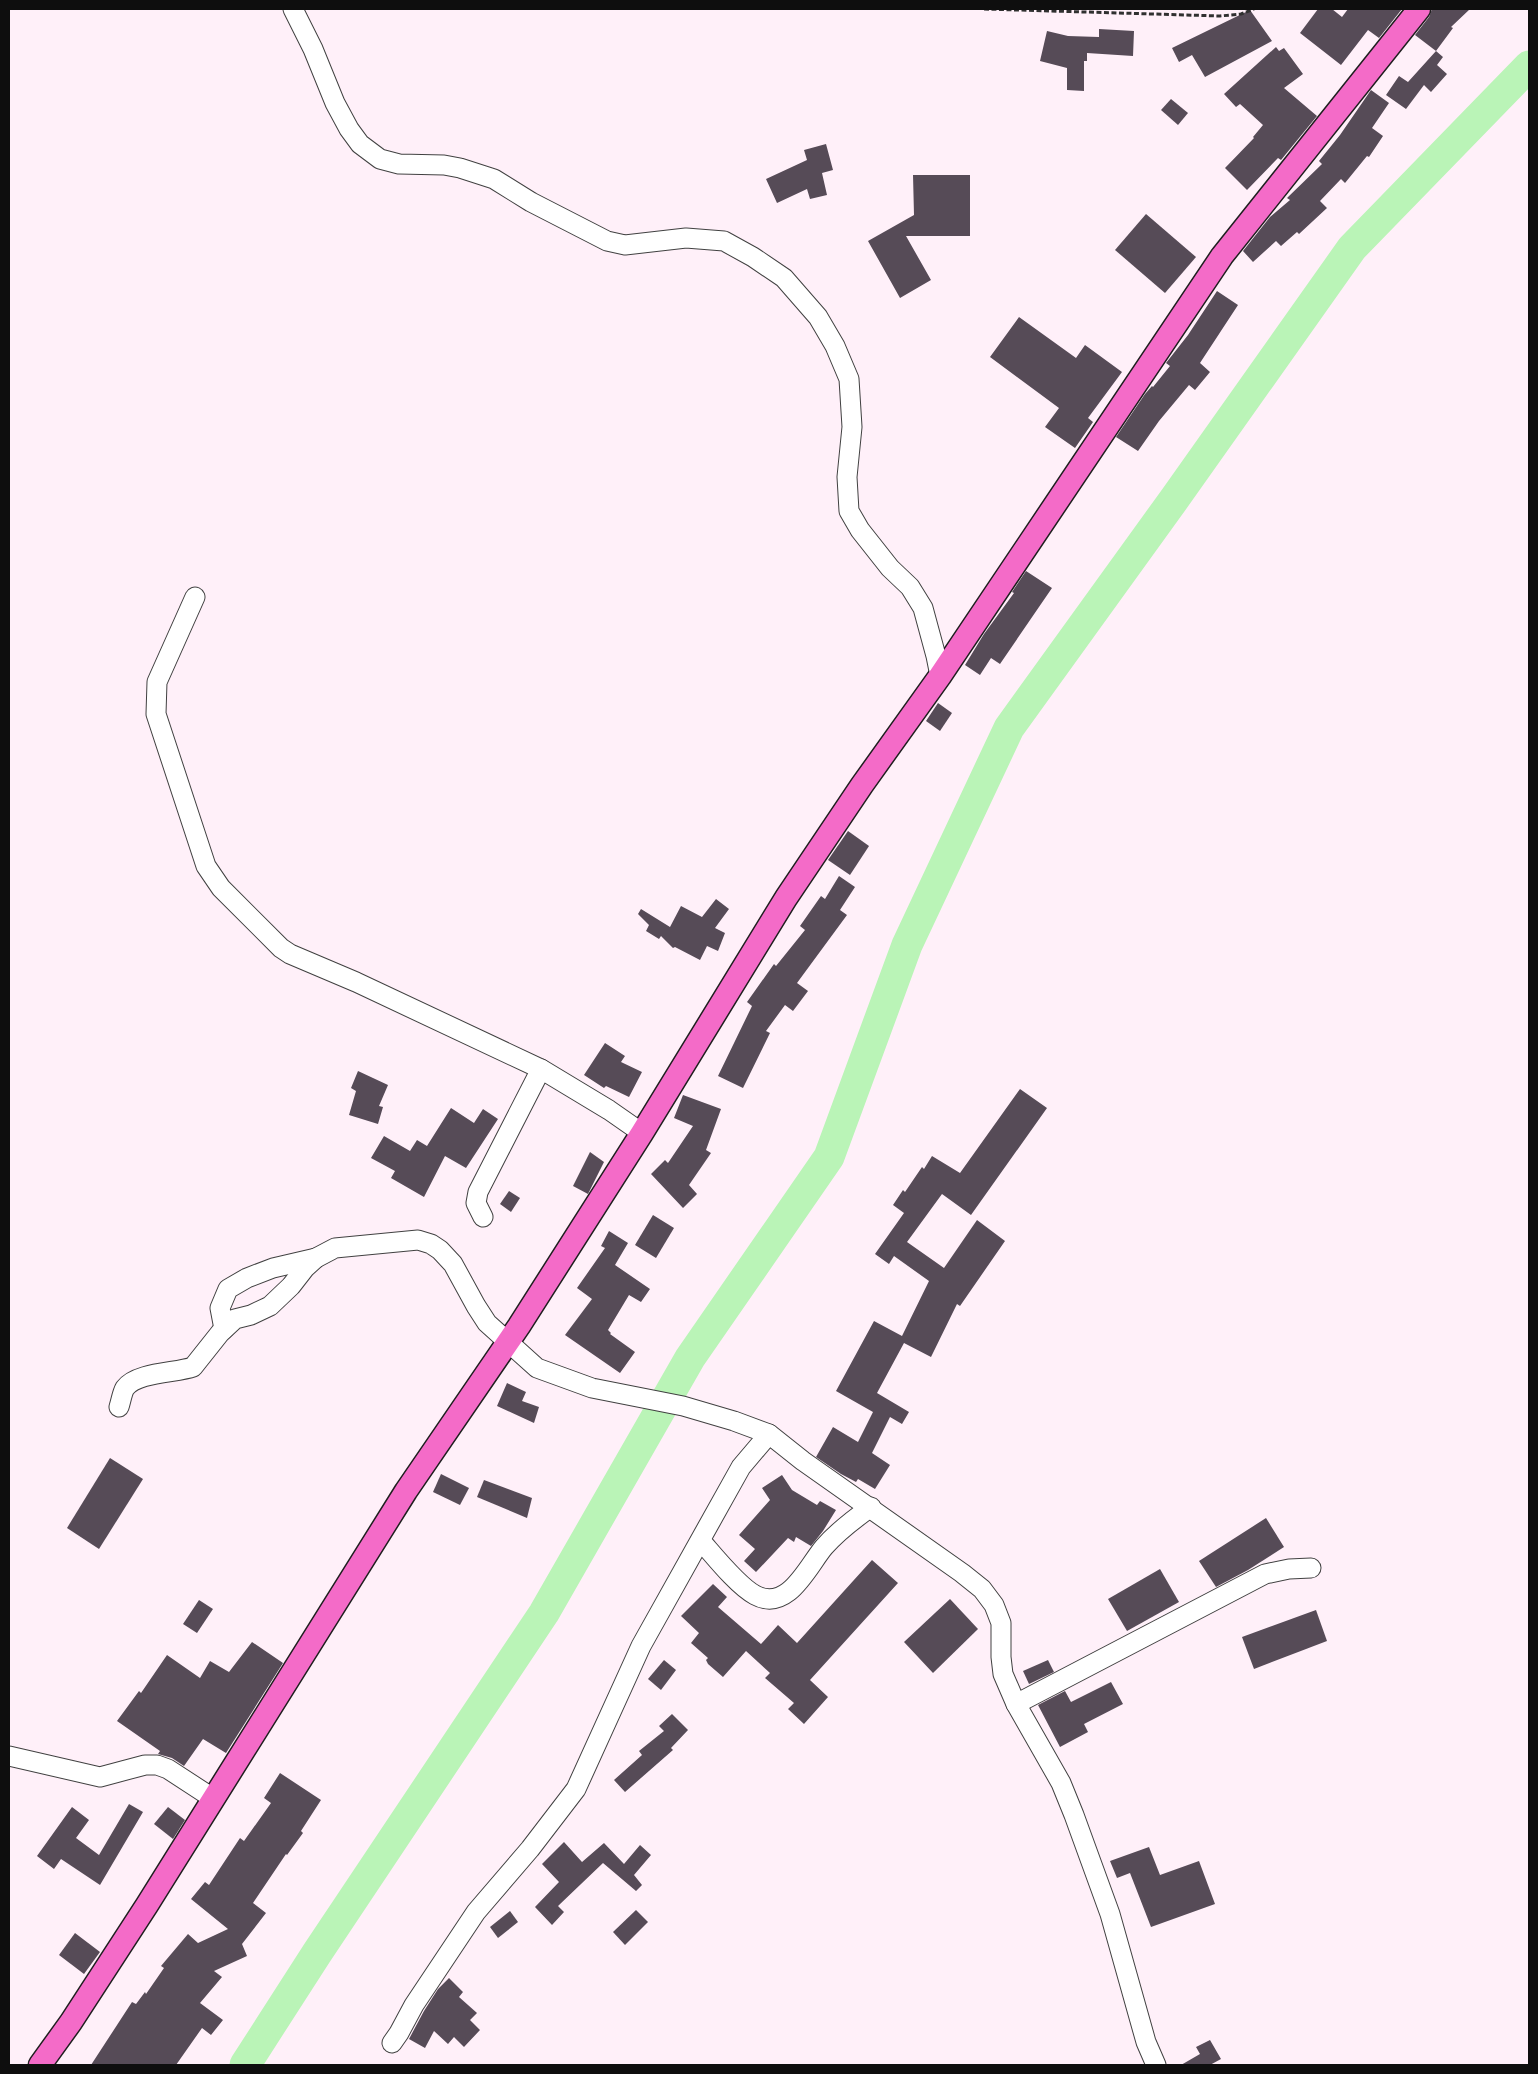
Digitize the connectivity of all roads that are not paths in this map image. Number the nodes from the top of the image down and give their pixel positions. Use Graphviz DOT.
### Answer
graph roads {
  1 [pos="293,9"];
  2 [pos="1419,9"];
  3 [pos="194,598"];
  4 [pos="940,676"];
  5 [pos="541,1069"];
  6 [pos="642,1133"];
  7 [pos="483,1217"];
  8 [pos="316,1258"];
  9 [pos="224,1329"];
  10 [pos="508,1343"];
  11 [pos="119,1407"];
  12 [pos="768,1434"];
  13 [pos="871,1507"];
  14 [pos="701,1541"];
  15 [pos="1311,1568"];
  16 [pos="1016,1704"];
  17 [pos="9,1756"];
  18 [pos="214,1799"];
  19 [pos="392,2043"];
  20 [pos="40,2065"];
  21 [pos="1156,2065"];
  1 -- 4 [label="street"];
  2 -- 4 [label="main road"];
  3 -- 5 [label="street"];
  4 -- 6 [label="main road"];
  5 -- 6 [label="street"];
  5 -- 7 [label="street"];
  6 -- 10 [label="main road"];
  8 -- 9 [label="street"];
  8 -- 9 [label="street"];
  8 -- 10 [label="street"];
  9 -- 11 [label="street"];
  10 -- 12 [label="street"];
  10 -- 18 [label="main road"];
  12 -- 13 [label="street"];
  12 -- 14 [label="street"];
  13 -- 14 [label="street"];
  13 -- 16 [label="street"];
  14 -- 19 [label="street"];
  15 -- 16 [label="street"];
  16 -- 21 [label="street"];
  17 -- 18 [label="street"];
  18 -- 20 [label="main road"];
}
